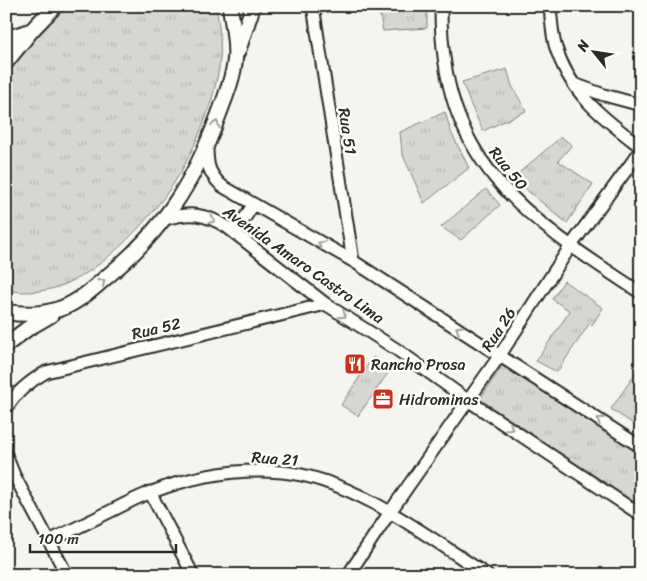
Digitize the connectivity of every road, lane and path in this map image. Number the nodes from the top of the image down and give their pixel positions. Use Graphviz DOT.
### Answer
graph roads {
  1 [pos="55,6"];
  2 [pos="230,6"];
  3 [pos="253,6"];
  4 [pos="313,6"];
  5 [pos="441,6"];
  6 [pos="550,6"];
  7 [pos="30,31"];
  8 [pos="6,39"];
  9 [pos="236,59"];
  10 [pos="6,62"];
  11 [pos="572,83"];
  12 [pos="641,105"];
  13 [pos="208,146"];
  14 [pos="641,148"];
  15 [pos="253,205"];
  16 [pos="165,220"];
  17 [pos="235,233"];
  18 [pos="570,247"];
  19 [pos="353,261"];
  20 [pos="641,293"];
  21 [pos="326,304"];
  22 [pos="61,308"];
  23 [pos="6,312"];
  24 [pos="6,345"];
  25 [pos="500,355"];
  26 [pos="469,401"];
  27 [pos="6,408"];
  28 [pos="641,447"];
  29 [pos="6,455"];
  30 [pos="10,472"];
  31 [pos="150,492"];
  32 [pos="390,512"];
  33 [pos="641,516"];
  34 [pos="49,541"];
  35 [pos="67,575"];
  36 [pos="194,575"];
  37 [pos="348,575"];
  38 [pos="487,575"];
  1 -- 7 [label="main road"];
  2 -- 9 [label="main road"];
  3 -- 9 [label="main road"];
  4 -- 19 [label="street, Rua 51"];
  5 -- 18 [label="street, Rua 50"];
  6 -- 11 [label="street"];
  7 -- 8 [label="main road"];
  7 -- 10 [label="main road"];
  13 -- 9 [label="main road, one-way"];
  11 -- 12 [label="street"];
  11 -- 14 [label="street"];
  13 -- 15 [label="street, Avenida Amaro Castro Lima"];
  13 -- 16 [label="main road"];
  14 -- 18 [label="street, Rua 26"];
  15 -- 17 [label="street"];
  19 -- 15 [label="street, Avenida Amaro Castro Lima, one-way"];
  16 -- 17 [label="street, Avenida Amaro Castro Lima, one-way"];
  22 -- 16 [label="main road, one-way"];
  17 -- 21 [label="street, Avenida Amaro Castro Lima"];
  18 -- 20 [label="street, Rua 50"];
  18 -- 25 [label="street, Rua 26"];
  25 -- 19 [label="street, Avenida Amaro Castro Lima, one-way"];
  21 -- 26 [label="street, Avenida Amaro Castro Lima, one-way"];
  21 -- 27 [label="street, Rua 52"];
  22 -- 23 [label="main road"];
  22 -- 24 [label="main road"];
  25 -- 26 [label="street, Rua 26"];
  28 -- 25 [label="street, Avenida Amaro Castro Lima, one-way"];
  26 -- 32 [label="street, Rua 26"];
  26 -- 33 [label="street, Avenida Amaro Castro Lima, one-way"];
  29 -- 30 [label="street"];
  30 -- 34 [label="street"];
  31 -- 32 [label="street, Rua 21"];
  31 -- 34 [label="street, Rua 21"];
  31 -- 36 [label="street"];
  32 -- 37 [label="street, Rua 26"];
  32 -- 38 [label="street, Rua 21"];
  34 -- 35 [label="street"];
}
